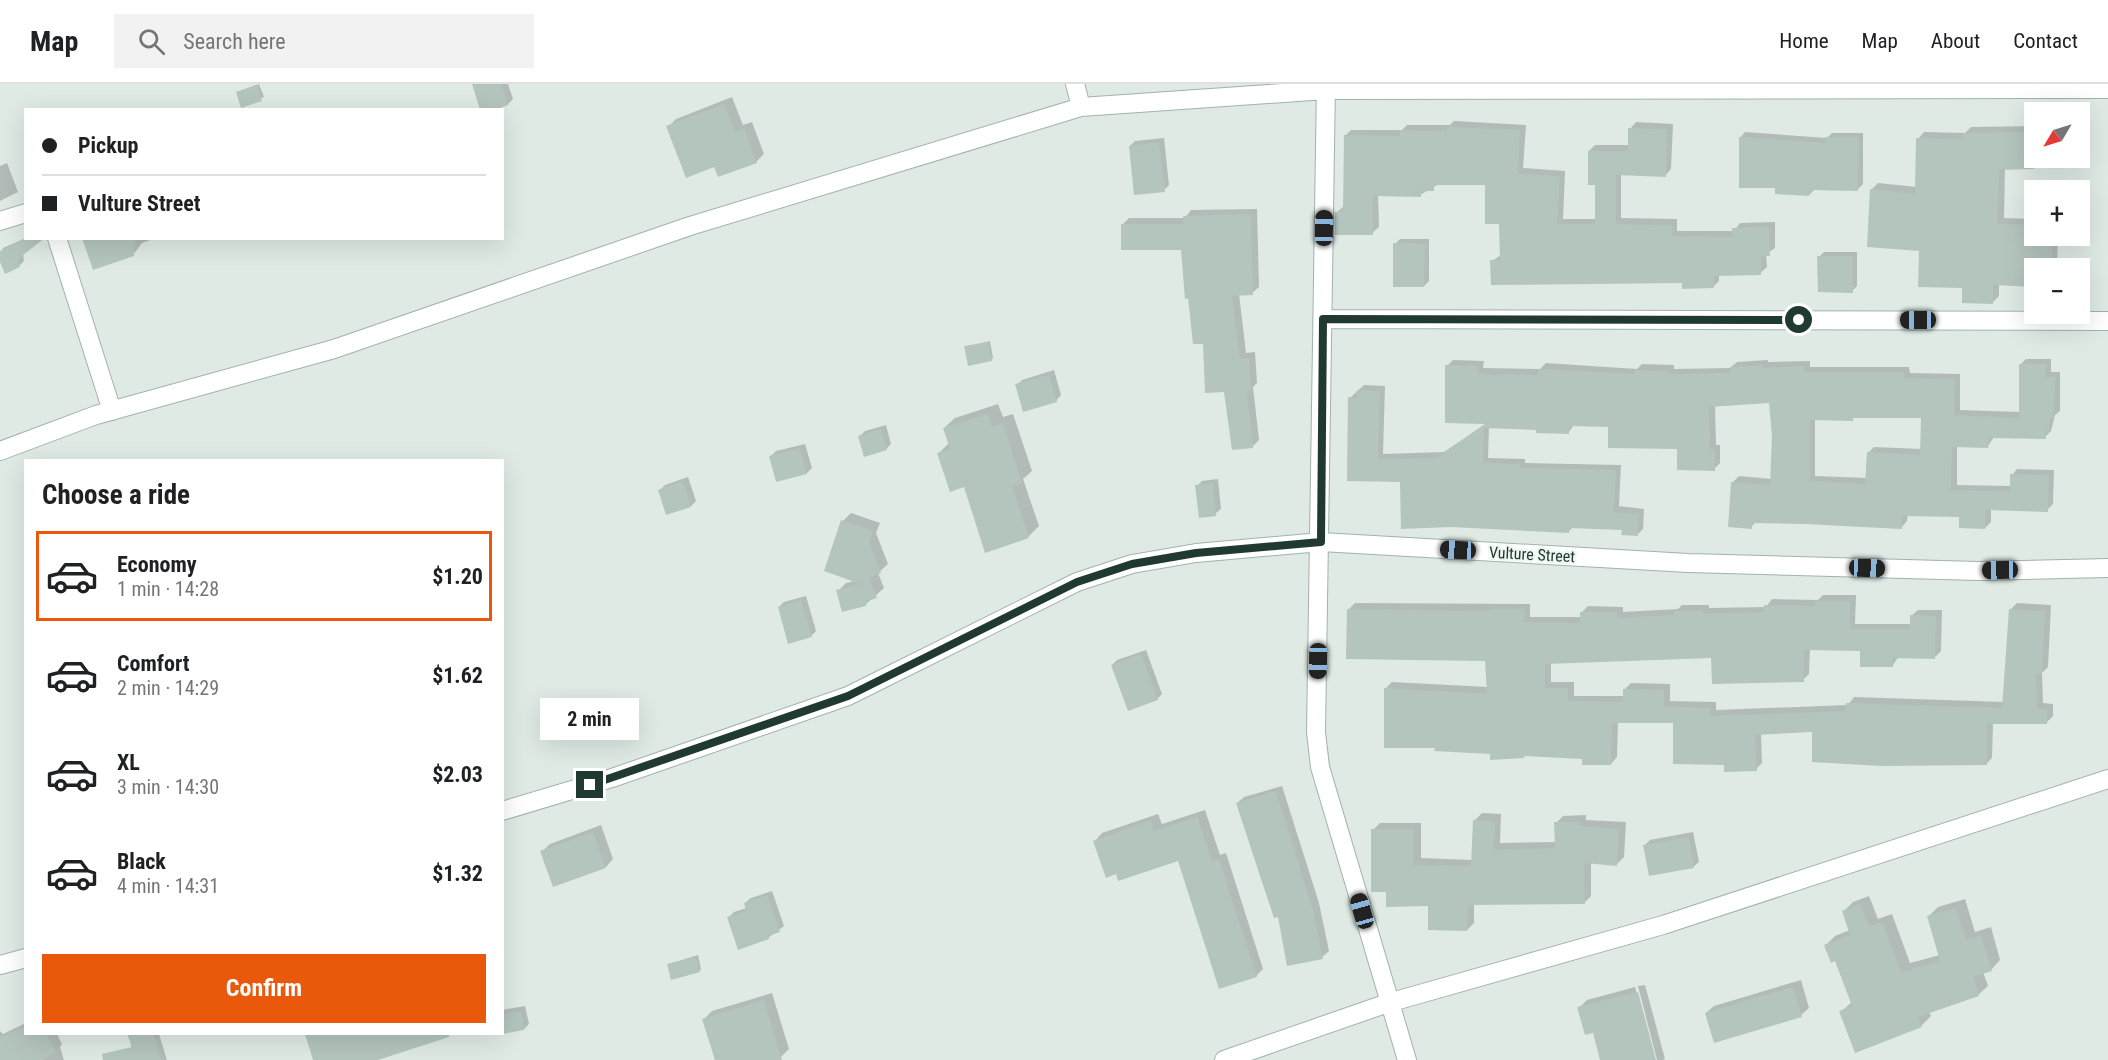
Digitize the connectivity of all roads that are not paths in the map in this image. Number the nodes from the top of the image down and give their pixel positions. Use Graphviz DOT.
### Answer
graph roads {
  1 [pos="1075,84"];
  2 [pos="1326,87"];
  3 [pos="2108,89"];
  4 [pos="1082,107"];
  5 [pos="24,214"];
  6 [pos="0,220"];
  7 [pos="58,240"];
  8 [pos="1323,319"];
  9 [pos="2108,321"];
  10 [pos="112,411"];
  11 [pos="0,451"];
  12 [pos="1321,542"];
  13 [pos="2108,568"];
  14 [pos="2108,779"];
  15 [pos="504,810"];
  16 [pos="24,959"];
  17 [pos="0,965"];
  18 [pos="1388,1003"];
  19 [pos="1224,1060"];
  20 [pos="1407,1060"];
  1 -- 4 [label="street"];
  2 -- 3 [label="street"];
  2 -- 4 [label="street"];
  2 -- 8 [label="street"];
  4 -- 10 [label="street"];
  5 -- 6 [label="street"];
  7 -- 10 [label="street"];
  8 -- 9 [label="street"];
  8 -- 12 [label="street"];
  10 -- 11 [label="street"];
  12 -- 13 [label="street, Vulture Street"];
  12 -- 15 [label="street, Vulture Street"];
  12 -- 18 [label="street"];
  14 -- 18 [label="street"];
  16 -- 17 [label="street"];
  18 -- 19 [label="street"];
  18 -- 20 [label="street"];
}
